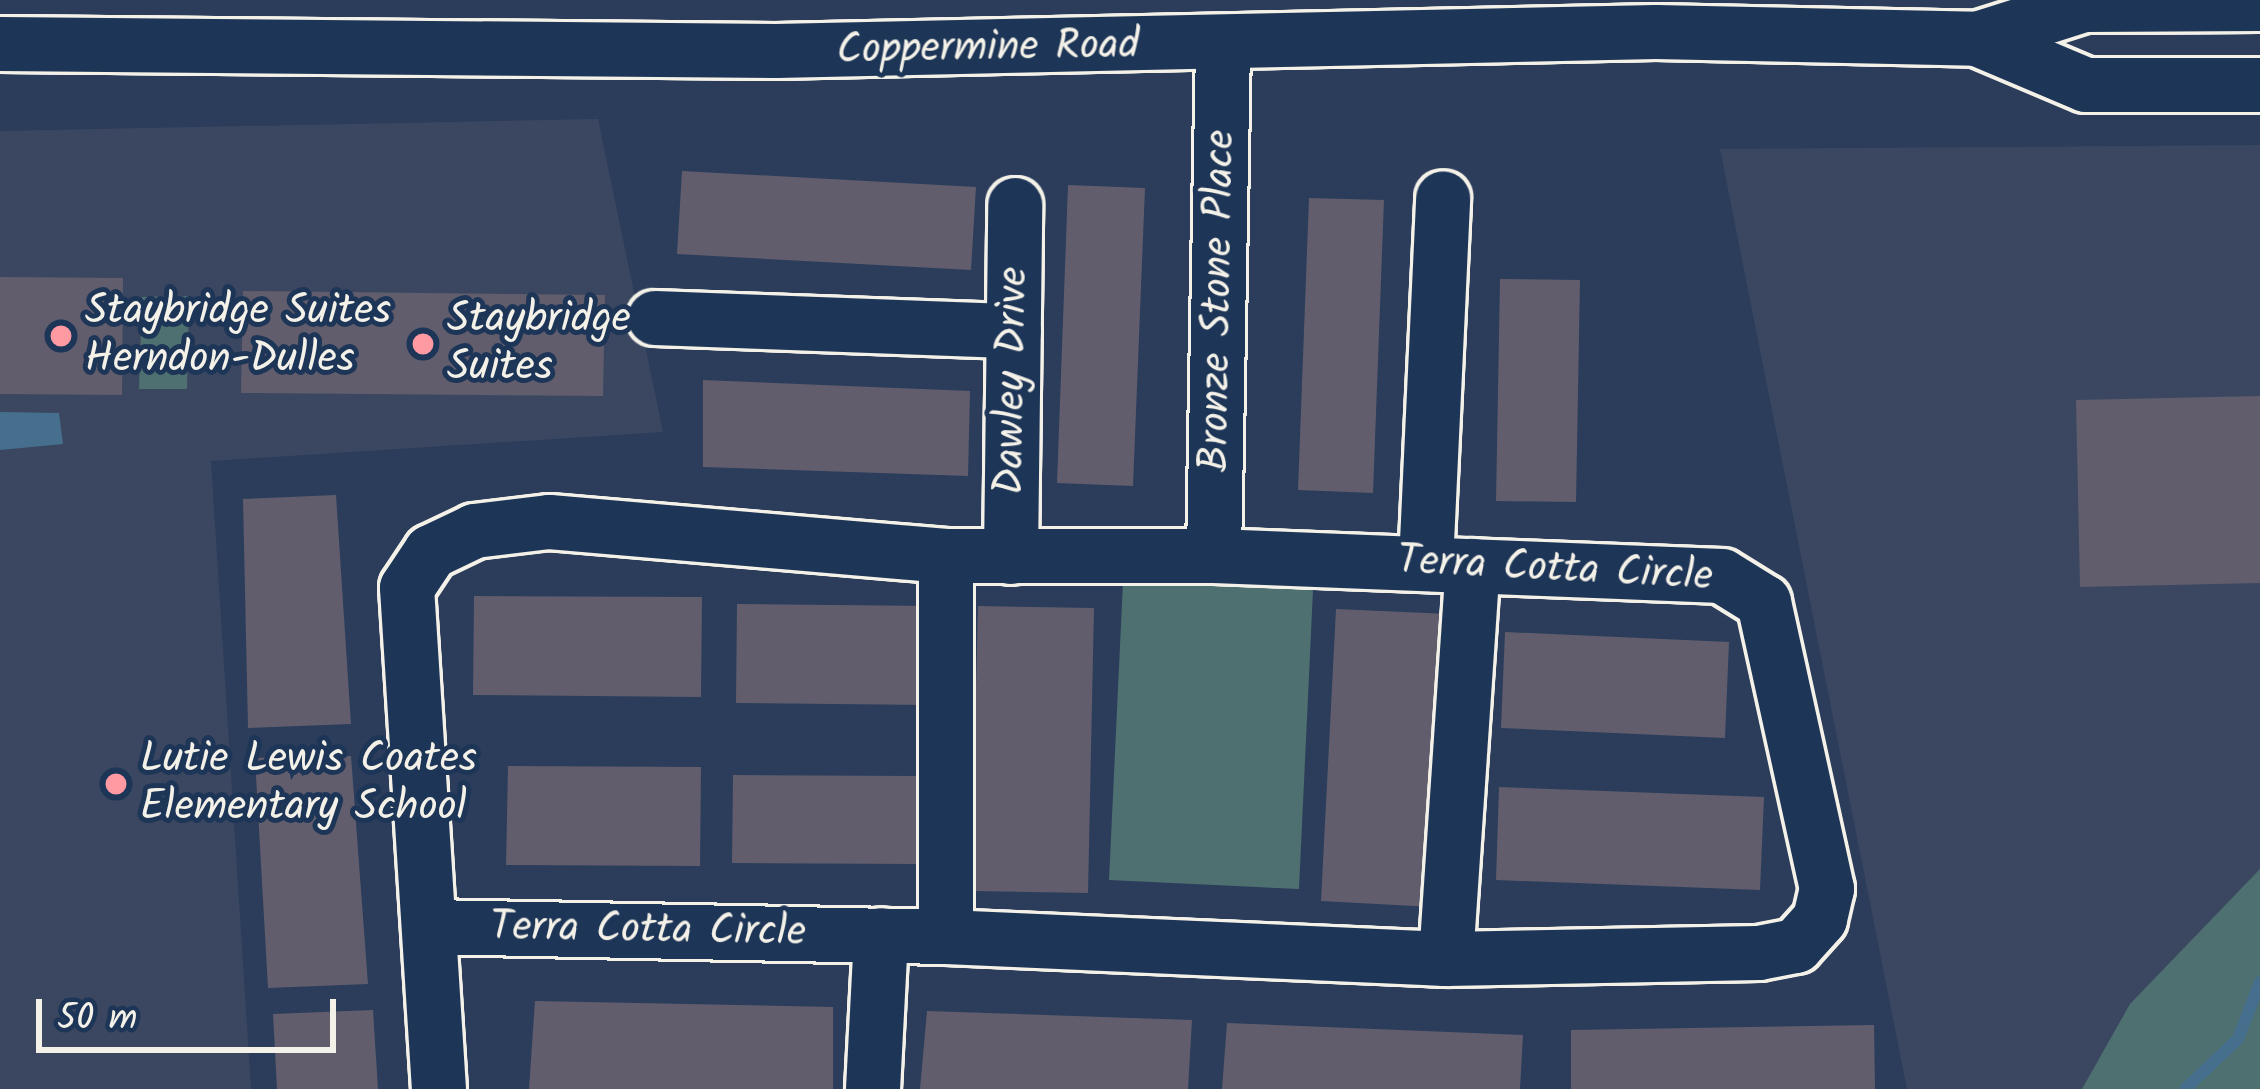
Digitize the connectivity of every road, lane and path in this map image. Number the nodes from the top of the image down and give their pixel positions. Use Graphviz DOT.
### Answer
graph roads {
  1 [pos="2260,4"];
  2 [pos="1976,19"];
  3 [pos="0,44"];
  4 [pos="1222,46"];
  5 [pos="2260,85"];
  6 [pos="1443,198"];
  7 [pos="1015,205"];
  8 [pos="655,318"];
  9 [pos="1013,331"];
  10 [pos="946,556"];
  11 [pos="1214,556"];
  12 [pos="1011,557"];
  13 [pos="1450,564"];
  14 [pos="429,927"];
  15 [pos="881,935"];
  16 [pos="946,937"];
  17 [pos="1446,959"];
  18 [pos="440,1089"];
  19 [pos="873,1089"];
  1 -- 2 [label="street, Coppermine Road"];
  2 -- 4 [label="street, Coppermine Road"];
  2 -- 5 [label="street, Coppermine Road"];
  3 -- 4 [label="street, Coppermine Road"];
  4 -- 11 [label="street, Bronze Stone Place"];
  6 -- 13 [label="street"];
  7 -- 9 [label="street, Dawley Drive"];
  8 -- 9 [label="street"];
  9 -- 12 [label="street, Dawley Drive"];
  10 -- 12 [label="street, Terra Cotta Circle"];
  10 -- 14 [label="street, Terra Cotta Circle"];
  10 -- 16 [label="street"];
  11 -- 12 [label="street, Terra Cotta Circle"];
  11 -- 13 [label="street, Terra Cotta Circle"];
  13 -- 17 [label="street"];
  13 -- 17 [label="street, Terra Cotta Circle"];
  14 -- 15 [label="street, Terra Cotta Circle"];
  14 -- 18 [label="street"];
  15 -- 16 [label="street, Terra Cotta Circle"];
  15 -- 19 [label="street"];
  16 -- 17 [label="street, Terra Cotta Circle"];
}
